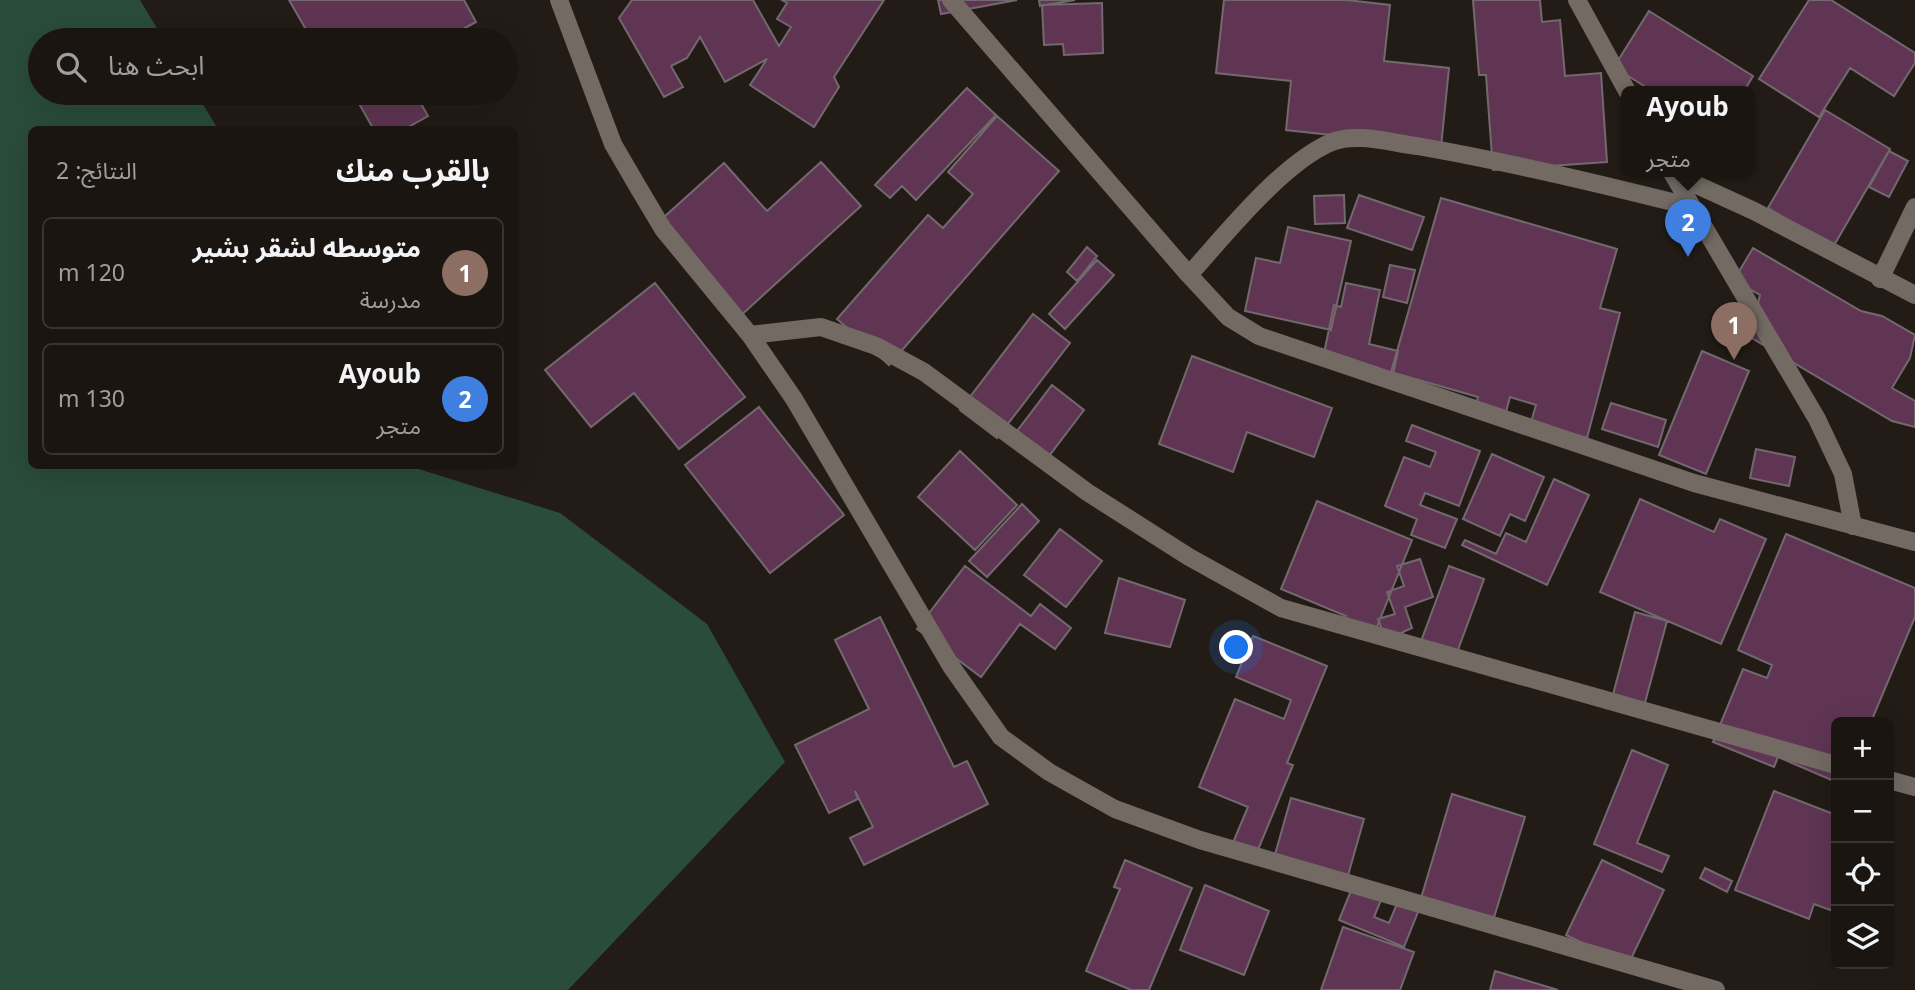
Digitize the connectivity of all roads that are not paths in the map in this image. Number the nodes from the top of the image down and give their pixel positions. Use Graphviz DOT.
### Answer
graph roads {
  1 [pos="559,0"];
  2 [pos="951,0"];
  3 [pos="1577,0"];
  4 [pos="1624,86"];
  5 [pos="1674,177"];
  6 [pos="1681,177"];
  7 [pos="1692,207"];
  8 [pos="1915,207"];
  9 [pos="1189,275"];
  10 [pos="1880,279"];
  11 [pos="1915,295"];
  12 [pos="750,335"];
  13 [pos="1853,526"];
  14 [pos="1915,542"];
  15 [pos="1831,764"];
  16 [pos="1894,782"];
  17 [pos="1915,788"];
  18 [pos="1716,990"];
  1 -- 12 [label="street"];
  2 -- 9 [label="street"];
  3 -- 4 [label="street"];
  5 -- 7 [label="street"];
  6 -- 10 [label="street"];
  7 -- 9 [label="street"];
  7 -- 13 [label="street"];
  8 -- 10 [label="street"];
  9 -- 13 [label="street"];
  10 -- 11 [label="street"];
  12 -- 15 [label="street"];
  12 -- 18 [label="street"];
  13 -- 14 [label="street"];
  16 -- 17 [label="street"];
}
